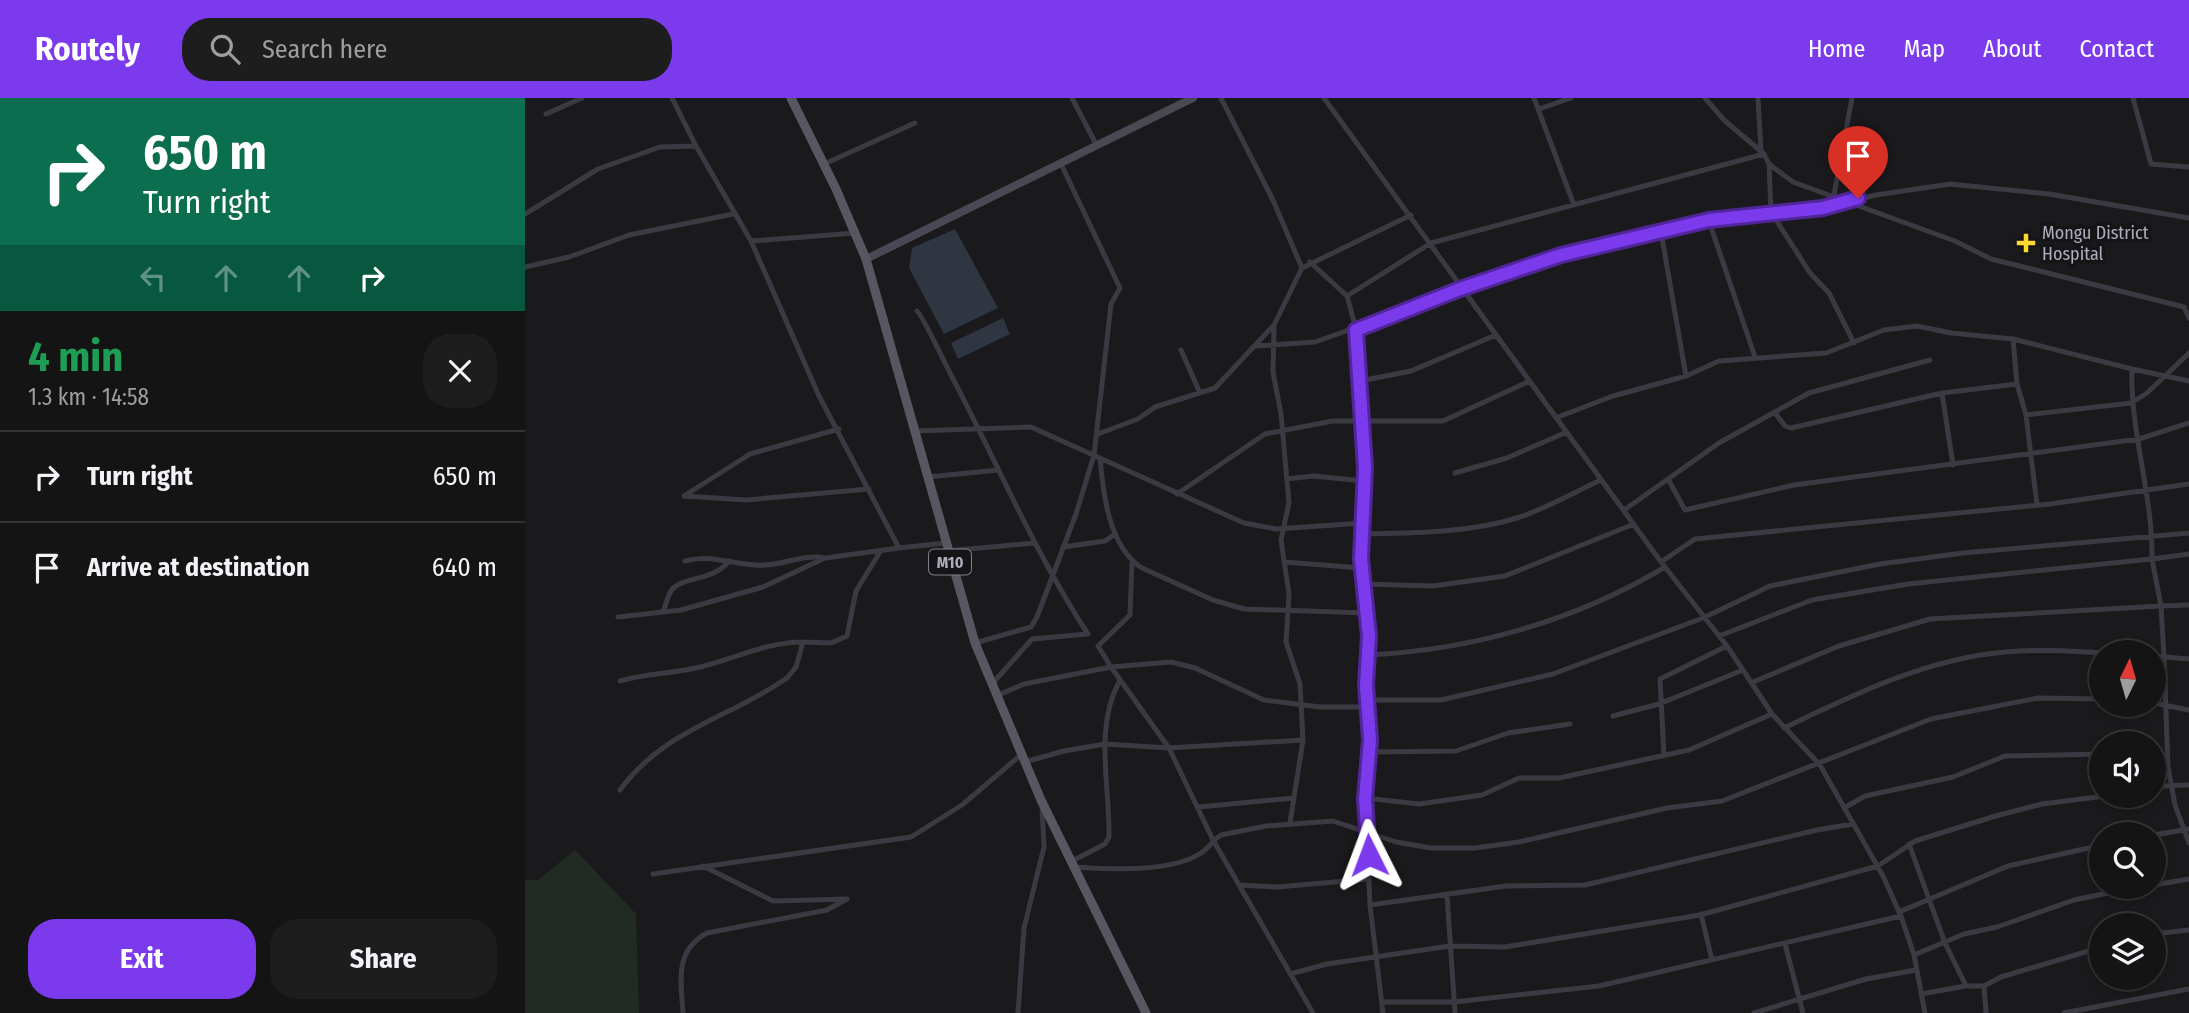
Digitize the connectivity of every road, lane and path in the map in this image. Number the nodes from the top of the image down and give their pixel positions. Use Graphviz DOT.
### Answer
graph roads {
  1 [pos="582,98"];
  2 [pos="672,98"];
  3 [pos="791,98"];
  4 [pos="1072,98"];
  5 [pos="1193,98"];
  6 [pos="1221,98"];
  7 [pos="1324,98"];
  8 [pos="1534,98"];
  9 [pos="1571,98"];
  10 [pos="1705,98"];
  11 [pos="1758,98"];
  12 [pos="1851,98"];
  13 [pos="2133,98"];
  14 [pos="1539,109"];
  15 [pos="546,114"];
  16 [pos="915,123"];
  17 [pos="696,146"];
  18 [pos="1097,146"];
  19 [pos="1762,153"];
  20 [pos="824,164"];
  21 [pos="1061,164"];
  22 [pos="1769,164"];
  23 [pos="2189,166"];
  24 [pos="1835,195"];
  25 [pos="1850,201"];
  26 [pos="1574,205"];
  27 [pos="1771,212"];
  28 [pos="733,214"];
  29 [pos="525,215"];
  30 [pos="1411,215"];
  31 [pos="2189,218"];
  32 [pos="1709,220"];
  33 [pos="1661,232"];
  34 [pos="855,233"];
  35 [pos="751,241"];
  36 [pos="1431,243"];
  37 [pos="866,259"];
  38 [pos="1310,262"];
  39 [pos="525,267"];
  40 [pos="1302,268"];
  41 [pos="1460,289"];
  42 [pos="1347,296"];
  43 [pos="917,311"];
  44 [pos="2189,318"];
  45 [pos="1274,325"];
  46 [pos="1356,330"];
  47 [pos="1496,335"];
  48 [pos="2013,338"];
  49 [pos="1854,343"];
  50 [pos="1256,346"];
  51 [pos="1274,346"];
  52 [pos="1181,350"];
  53 [pos="2189,353"];
  54 [pos="1755,357"];
  55 [pos="1930,360"];
  56 [pos="2132,369"];
  57 [pos="1686,376"];
  58 [pos="2165,376"];
  59 [pos="1360,381"];
  60 [pos="1530,381"];
  61 [pos="2189,381"];
  62 [pos="2017,384"];
  63 [pos="1200,393"];
  64 [pos="1943,393"];
  65 [pos="2131,402"];
  66 [pos="1775,413"];
  67 [pos="2026,415"];
  68 [pos="1558,418"];
  69 [pos="1363,420"];
  70 [pos="2189,423"];
  71 [pos="1282,428"];
  72 [pos="839,429"];
  73 [pos="978,429"];
  74 [pos="915,431"];
  75 [pos="1567,432"];
  76 [pos="1098,434"];
  77 [pos="2139,439"];
  78 [pos="2032,454"];
  79 [pos="1097,456"];
  80 [pos="1953,465"];
  81 [pos="998,470"];
  82 [pos="1455,473"];
  83 [pos="927,477"];
  84 [pos="1287,479"];
  85 [pos="1668,479"];
  86 [pos="1601,480"];
  87 [pos="1364,481"];
  88 [pos="2189,484"];
  89 [pos="869,489"];
  90 [pos="2144,492"];
  91 [pos="1177,494"];
  92 [pos="2037,505"];
  93 [pos="1624,510"];
  94 [pos="1363,523"];
  95 [pos="1634,524"];
  96 [pos="1283,528"];
  97 [pos="2189,533"];
  98 [pos="1115,534"];
  99 [pos="1363,534"];
  100 [pos="2152,535"];
  101 [pos="1034,542"];
  102 [pos="946,547"];
  103 [pos="1063,547"];
  104 [pos="899,548"];
  105 [pos="880,552"];
  106 [pos="2189,554"];
  107 [pos="825,558"];
  108 [pos="2152,559"];
  109 [pos="685,561"];
  110 [pos="729,561"];
  111 [pos="1132,562"];
  112 [pos="1284,562"];
  113 [pos="1663,565"];
  114 [pos="1362,568"];
  115 [pos="1052,579"];
  116 [pos="1363,583"];
  117 [pos="2161,606"];
  118 [pos="2189,606"];
  119 [pos="1288,611"];
  120 [pos="663,612"];
  121 [pos="1367,613"];
  122 [pos="618,617"];
  123 [pos="1703,618"];
  124 [pos="1031,627"];
  125 [pos="1088,634"];
  126 [pos="1719,636"];
  127 [pos="1032,639"];
  128 [pos="2163,640"];
  129 [pos="803,642"];
  130 [pos="975,643"];
  131 [pos="1098,646"];
  132 [pos="1727,646"];
  133 [pos="2089,652"];
  134 [pos="1368,655"];
  135 [pos="2167,657"];
  136 [pos="2189,659"];
  137 [pos="1111,667"];
  138 [pos="1743,670"];
  139 [pos="620,681"];
  140 [pos="1119,682"];
  141 [pos="1753,682"];
  142 [pos="992,684"];
  143 [pos="996,696"];
  144 [pos="2089,699"];
  145 [pos="1300,704"];
  146 [pos="1367,704"];
  147 [pos="1659,704"];
  148 [pos="2167,705"];
  149 [pos="2189,710"];
  150 [pos="1772,714"];
  151 [pos="1613,716"];
  152 [pos="2166,718"];
  153 [pos="1570,724"];
  154 [pos="1784,728"];
  155 [pos="1303,740"];
  156 [pos="1105,744"];
  157 [pos="1170,748"];
  158 [pos="1369,752"];
  159 [pos="2089,754"];
  160 [pos="1664,756"];
  161 [pos="1024,758"];
  162 [pos="1820,765"];
  163 [pos="2166,785"];
  164 [pos="2171,785"];
  165 [pos="2189,785"];
  166 [pos="620,790"];
  167 [pos="1294,798"];
  168 [pos="2089,798"];
  169 [pos="1365,799"];
  170 [pos="1041,800"];
  171 [pos="1199,807"];
  172 [pos="1844,808"];
  173 [pos="1290,823"];
  174 [pos="1853,824"];
  175 [pos="2187,830"];
  176 [pos="1369,833"];
  177 [pos="2166,833"];
  178 [pos="1213,840"];
  179 [pos="2189,843"];
  180 [pos="1909,844"];
  181 [pos="2089,848"];
  182 [pos="1203,852"];
  183 [pos="1221,855"];
  184 [pos="702,865"];
  185 [pos="1072,865"];
  186 [pos="1878,866"];
  187 [pos="653,874"];
  188 [pos="1369,879"];
  189 [pos="2189,879"];
  190 [pos="2166,883"];
  191 [pos="1239,885"];
  192 [pos="1447,895"];
  193 [pos="2089,897"];
  194 [pos="1931,899"];
  195 [pos="1370,905"];
  196 [pos="1701,914"];
  197 [pos="1900,914"];
  198 [pos="2189,930"];
  199 [pos="2166,933"];
  200 [pos="1945,943"];
  201 [pos="1785,944"];
  202 [pos="1450,946"];
  203 [pos="2089,951"];
  204 [pos="1914,955"];
  205 [pos="1377,959"];
  206 [pos="1712,960"];
  207 [pos="1916,970"];
  208 [pos="1290,974"];
  209 [pos="1966,986"];
  210 [pos="1984,986"];
  211 [pos="2189,989"];
  212 [pos="1921,994"];
  213 [pos="1799,999"];
  214 [pos="1382,1002"];
  215 [pos="1454,1002"];
  216 [pos="683,1013"];
  217 [pos="1018,1013"];
  218 [pos="1146,1013"];
  219 [pos="1313,1013"];
  220 [pos="1383,1013"];
  221 [pos="1455,1013"];
  222 [pos="1753,1013"];
  223 [pos="1803,1013"];
  224 [pos="1925,1013"];
  225 [pos="1986,1013"];
  226 [pos="2064,1013"];
  1 -- 15 [label="street"];
  2 -- 17 [label="street"];
  3 -- 20 [label="main road, M10"];
  4 -- 18 [label="street"];
  5 -- 18 [label="main road"];
  6 -- 40 [label="street"];
  7 -- 30 [label="street"];
  8 -- 14 [label="street"];
  9 -- 14 [label="street"];
  10 -- 19 [label="street"];
  11 -- 19 [label="street"];
  12 -- 24 [label="street"];
  13 -- 23 [label="street"];
  14 -- 26 [label="street"];
  16 -- 20 [label="street"];
  17 -- 28 [label="street"];
  17 -- 29 [label="street"];
  18 -- 21 [label="main road"];
  19 -- 22 [label="street"];
  19 -- 26 [label="street"];
  20 -- 34 [label="main road, M10"];
  21 -- 37 [label="main road"];
  21 -- 76 [label="street"];
  22 -- 24 [label="street"];
  22 -- 27 [label="street"];
  24 -- 25 [label="street"];
  25 -- 27 [label="street"];
  25 -- 31 [label="street"];
  25 -- 44 [label="street"];
  26 -- 36 [label="street"];
  27 -- 32 [label="street"];
  27 -- 49 [label="street"];
  28 -- 35 [label="street"];
  28 -- 39 [label="street"];
  30 -- 36 [label="street"];
  30 -- 38 [label="street"];
  32 -- 33 [label="street"];
  32 -- 54 [label="street"];
  33 -- 41 [label="street"];
  33 -- 57 [label="street"];
  34 -- 35 [label="street"];
  34 -- 37 [label="main road, M10"];
  35 -- 72 [label="street"];
  36 -- 41 [label="street"];
  36 -- 42 [label="street"];
  37 -- 74 [label="main road, M10"];
  38 -- 40 [label="street"];
  38 -- 42 [label="street"];
  40 -- 45 [label="street"];
  41 -- 46 [label="street"];
  41 -- 47 [label="street"];
  42 -- 46 [label="street"];
  43 -- 73 [label="street"];
  45 -- 50 [label="street"];
  45 -- 51 [label="street"];
  46 -- 51 [label="street"];
  46 -- 59 [label="street"];
  47 -- 59 [label="street"];
  47 -- 60 [label="street"];
  48 -- 49 [label="street"];
  48 -- 56 [label="street"];
  48 -- 62 [label="street"];
  49 -- 54 [label="street"];
  50 -- 51 [label="street"];
  50 -- 63 [label="street"];
  51 -- 71 [label="street"];
  52 -- 63 [label="street"];
  53 -- 58 [label="street"];
  54 -- 57 [label="street"];
  55 -- 66 [label="street"];
  56 -- 58 [label="street"];
  56 -- 65 [label="street"];
  57 -- 68 [label="street"];
  58 -- 61 [label="street"];
  58 -- 65 [label="street"];
  59 -- 69 [label="street"];
  60 -- 68 [label="street"];
  60 -- 69 [label="street"];
  62 -- 64 [label="street"];
  62 -- 67 [label="street"];
  63 -- 76 [label="street"];
  64 -- 66 [label="street"];
  64 -- 80 [label="street"];
  65 -- 67 [label="street"];
  65 -- 77 [label="street"];
  66 -- 85 [label="street"];
  67 -- 78 [label="street"];
  68 -- 75 [label="street"];
  69 -- 71 [label="street"];
  69 -- 87 [label="street"];
  70 -- 77 [label="street"];
  71 -- 84 [label="street"];
  71 -- 91 [label="street"];
  72 -- 89 [label="street"];
  72 -- 89 [label="street"];
  73 -- 74 [label="street"];
  73 -- 79 [label="street"];
  73 -- 81 [label="street"];
  74 -- 83 [label="main road, M10"];
  75 -- 82 [label="street"];
  75 -- 86 [label="street"];
  76 -- 79 [label="street"];
  77 -- 78 [label="street"];
  77 -- 90 [label="street"];
  78 -- 80 [label="street"];
  78 -- 92 [label="street"];
  79 -- 91 [label="street"];
  79 -- 98 [label="street"];
  79 -- 103 [label="street"];
  80 -- 85 [label="street"];
  81 -- 83 [label="street"];
  81 -- 101 [label="street"];
  83 -- 102 [label="main road, M10"];
  84 -- 87 [label="street"];
  84 -- 96 [label="street"];
  85 -- 93 [label="street"];
  86 -- 93 [label="street"];
  86 -- 99 [label="street"];
  87 -- 94 [label="street"];
  88 -- 90 [label="street"];
  89 -- 104 [label="street"];
  90 -- 92 [label="street"];
  90 -- 100 [label="street"];
  91 -- 96 [label="street"];
  92 -- 113 [label="street"];
  93 -- 95 [label="street"];
  94 -- 96 [label="street"];
  94 -- 99 [label="street"];
  95 -- 113 [label="street"];
  95 -- 116 [label="street"];
  96 -- 112 [label="street"];
  97 -- 100 [label="street"];
  98 -- 103 [label="street"];
  98 -- 111 [label="street"];
  99 -- 114 [label="street"];
  100 -- 108 [label="street"];
  100 -- 123 [label="street"];
  101 -- 102 [label="street"];
  101 -- 115 [label="street"];
  102 -- 104 [label="street"];
  102 -- 130 [label="main road, M10"];
  103 -- 115 [label="street"];
  104 -- 105 [label="street"];
  105 -- 107 [label="street"];
  105 -- 129 [label="street"];
  106 -- 108 [label="street"];
  107 -- 110 [label="street"];
  107 -- 120 [label="street"];
  108 -- 117 [label="street"];
  108 -- 126 [label="street"];
  109 -- 110 [label="street"];
  110 -- 120 [label="street"];
  111 -- 119 [label="street"];
  111 -- 131 [label="street"];
  112 -- 114 [label="street"];
  112 -- 119 [label="street"];
  113 -- 123 [label="street"];
  113 -- 134 [label="street"];
  114 -- 116 [label="street"];
  115 -- 124 [label="street"];
  115 -- 125 [label="street"];
  116 -- 121 [label="street"];
  117 -- 118 [label="street"];
  117 -- 128 [label="street"];
  117 -- 141 [label="street"];
  119 -- 121 [label="street"];
  119 -- 145 [label="street"];
  120 -- 122 [label="street"];
  121 -- 134 [label="street"];
  123 -- 126 [label="street"];
  123 -- 146 [label="street"];
  124 -- 127 [label="street"];
  124 -- 130 [label="street"];
  125 -- 127 [label="street"];
  125 -- 131 [label="street"];
  126 -- 132 [label="street"];
  127 -- 142 [label="street"];
  129 -- 139 [label="street"];
  129 -- 166 [label="street"];
  130 -- 142 [label="main road, M10"];
  131 -- 137 [label="street"];
  132 -- 138 [label="street"];
  132 -- 147 [label="street"];
  133 -- 154 [label="street"];
  134 -- 146 [label="street"];
  135 -- 136 [label="street"];
  137 -- 140 [label="street"];
  137 -- 143 [label="street"];
  137 -- 145 [label="street"];
  138 -- 141 [label="street"];
  138 -- 147 [label="street"];
  140 -- 156 [label="street"];
  140 -- 157 [label="street"];
  141 -- 150 [label="street"];
  142 -- 143 [label="main road, M10"];
  143 -- 161 [label="main road, M10"];
  144 -- 162 [label="street"];
  145 -- 146 [label="street"];
  145 -- 155 [label="street"];
  146 -- 158 [label="street"];
  147 -- 151 [label="street"];
  147 -- 160 [label="street"];
  148 -- 149 [label="street"];
  150 -- 154 [label="street"];
  150 -- 160 [label="street"];
  152 -- 164 [label="street"];
  153 -- 158 [label="street"];
  154 -- 162 [label="street"];
  155 -- 157 [label="street"];
  155 -- 167 [label="street"];
  156 -- 157 [label="street"];
  156 -- 161 [label="street"];
  156 -- 185 [label="street"];
  157 -- 171 [label="street"];
  158 -- 169 [label="street"];
  159 -- 172 [label="street"];
  160 -- 169 [label="street"];
  161 -- 170 [label="main road, M10"];
  161 -- 184 [label="street"];
  162 -- 172 [label="street"];
  162 -- 176 [label="street"];
  163 -- 164 [label="street"];
  164 -- 165 [label="street"];
  164 -- 175 [label="street"];
  167 -- 171 [label="street"];
  167 -- 173 [label="street"];
  168 -- 180 [label="street"];
  169 -- 176 [label="street"];
  170 -- 185 [label="main road, M10"];
  170 -- 217 [label="street"];
  171 -- 178 [label="street"];
  172 -- 174 [label="street"];
  173 -- 176 [label="street"];
  173 -- 178 [label="street"];
  174 -- 186 [label="street"];
  174 -- 192 [label="street"];
  175 -- 177 [label="street"];
  175 -- 179 [label="street"];
  176 -- 188 [label="street"];
  178 -- 182 [label="street"];
  178 -- 183 [label="street"];
  180 -- 186 [label="street"];
  180 -- 194 [label="street"];
  181 -- 194 [label="street"];
  182 -- 183 [label="street"];
  182 -- 185 [label="street"];
  183 -- 191 [label="street"];
  184 -- 187 [label="street"];
  184 -- 216 [label="street"];
  185 -- 218 [label="main road, M10"];
  186 -- 196 [label="street"];
  186 -- 197 [label="street"];
  188 -- 191 [label="street"];
  188 -- 195 [label="street"];
  189 -- 190 [label="street"];
  191 -- 208 [label="street"];
  192 -- 195 [label="street"];
  192 -- 202 [label="street"];
  193 -- 200 [label="street"];
  194 -- 197 [label="street"];
  194 -- 200 [label="street"];
  195 -- 205 [label="street"];
  196 -- 202 [label="street"];
  196 -- 206 [label="street"];
  197 -- 201 [label="street"];
  197 -- 204 [label="street"];
  198 -- 199 [label="street"];
  200 -- 204 [label="street"];
  200 -- 209 [label="street"];
  201 -- 206 [label="street"];
  201 -- 213 [label="street"];
  202 -- 205 [label="street"];
  202 -- 215 [label="street"];
  203 -- 210 [label="street"];
  204 -- 207 [label="street"];
  205 -- 208 [label="street"];
  205 -- 214 [label="street"];
  206 -- 215 [label="street"];
  207 -- 212 [label="street"];
  207 -- 213 [label="street"];
  208 -- 219 [label="street"];
  209 -- 210 [label="street"];
  209 -- 212 [label="street"];
  210 -- 225 [label="street"];
  211 -- 226 [label="street"];
  212 -- 224 [label="street"];
  213 -- 222 [label="street"];
  213 -- 223 [label="street"];
  214 -- 215 [label="street"];
  214 -- 220 [label="street"];
  215 -- 221 [label="street"];
}
